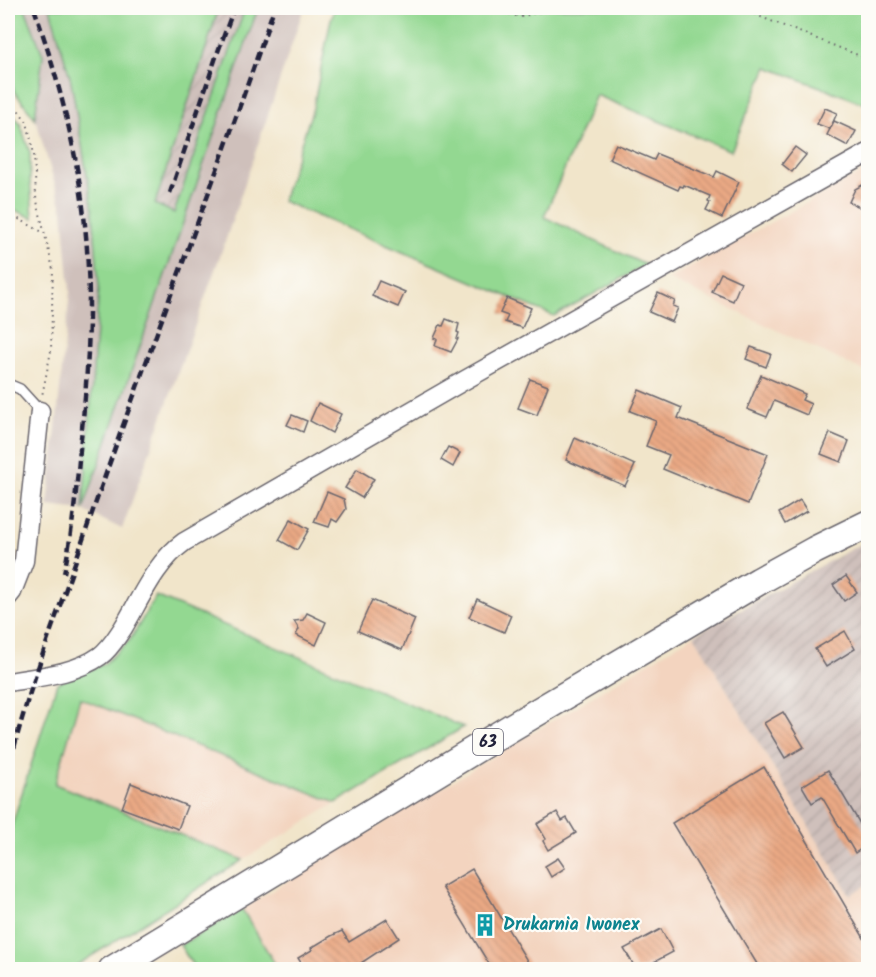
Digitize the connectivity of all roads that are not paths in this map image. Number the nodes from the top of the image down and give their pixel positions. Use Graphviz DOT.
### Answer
graph roads {
  1 [pos="868,153"];
  2 [pos="8,384"];
  3 [pos="40,411"];
  4 [pos="868,524"];
  5 [pos="8,597"];
  6 [pos="8,682"];
  7 [pos="112,969"];
  1 -- 6 [label="street"];
  2 -- 3 [label="lane"];
  3 -- 5 [label="street"];
  4 -- 7 [label="main road, 63"];
}
